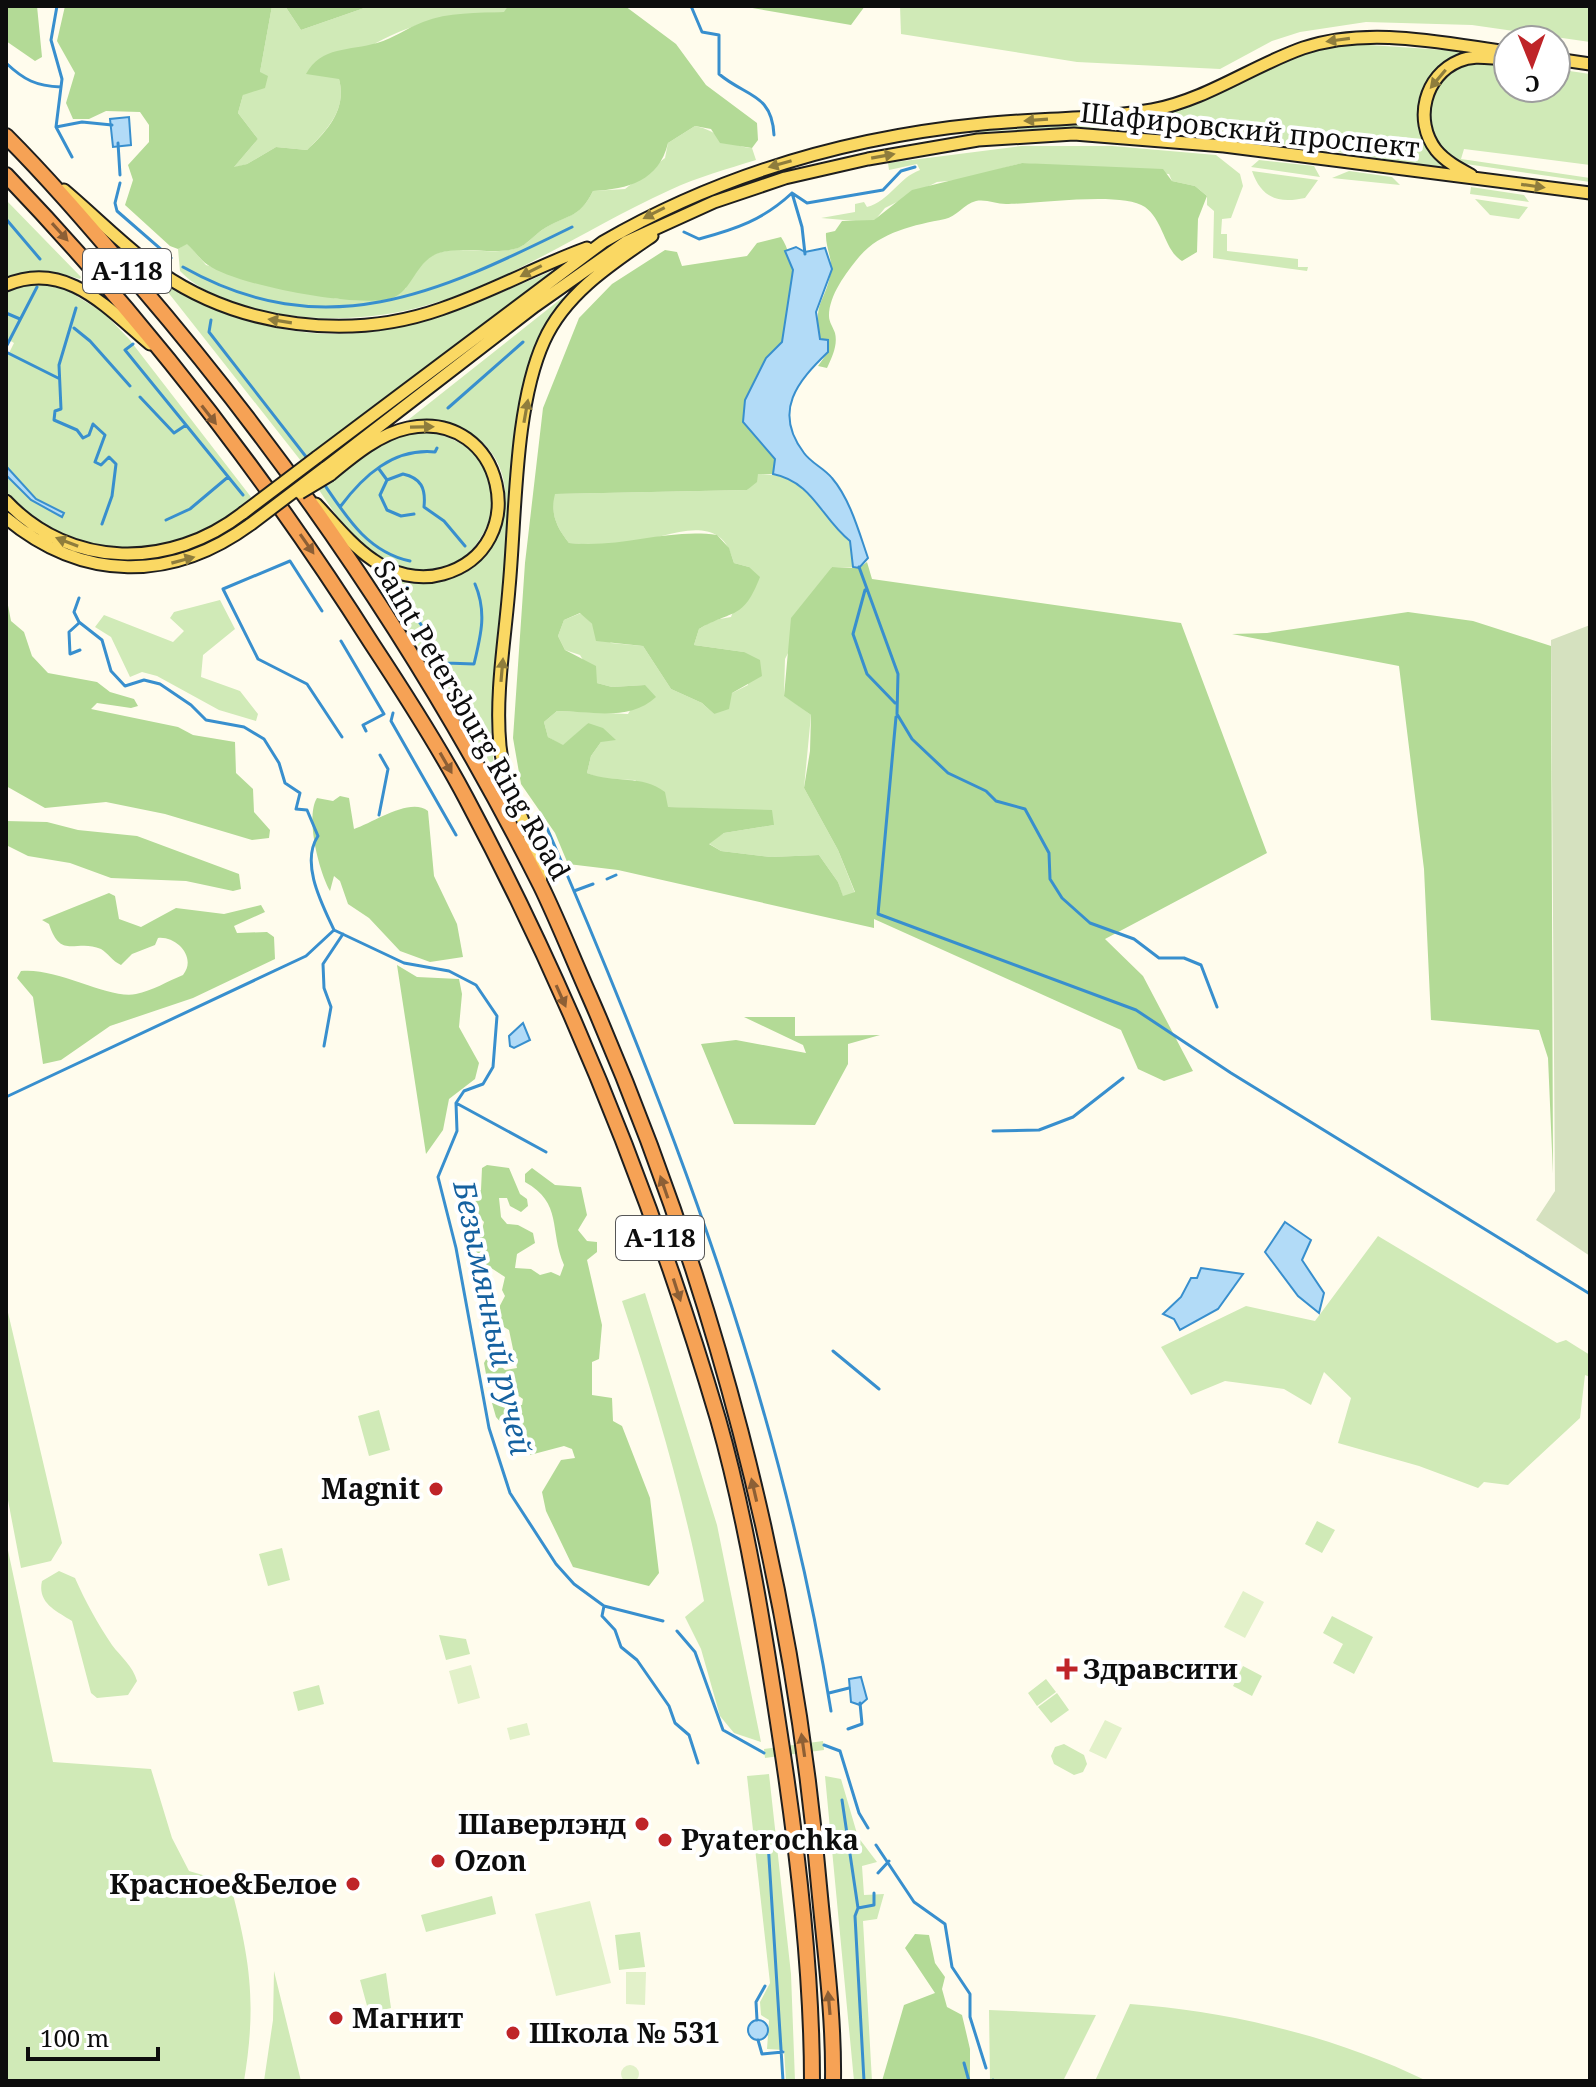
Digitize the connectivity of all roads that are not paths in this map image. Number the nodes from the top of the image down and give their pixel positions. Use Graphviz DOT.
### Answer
graph roads {
  1 [pos="1492,50"];
  2 [pos="1492,58"];
  3 [pos="6,136"];
  4 [pos="42,172"];
  5 [pos="6,175"];
  6 [pos="1476,178"];
  7 [pos="1590,193"];
  8 [pos="675,220"];
  9 [pos="603,242"];
  10 [pos="6,285"];
  11 [pos="161,353"];
  12 [pos="327,471"];
  13 [pos="306,493"];
  14 [pos="6,501"];
  15 [pos="6,518"];
  16 [pos="541,887"];
  17 [pos="812,2081"];
  18 [pos="833,2081"];
  1 -- 9 [label="main road, one-way"];
  2 -- 6 [label="main road, one-way"];
  3 -- 4 [label="highway, Saint Petersburg Ring Road / А-118"];
  9 -- 4 [label="main road, one-way"];
  4 -- 13 [label="highway, Saint Petersburg Ring Road / А-118"];
  5 -- 11 [label="highway, Saint Petersburg Ring Road / А-118, one-way"];
  6 -- 7 [label="main road, Шафировский проспект, one-way"];
  8 -- 6 [label="main road, Шафировский проспект, one-way"];
  8 -- 12 [label="main road"];
  16 -- 8 [label="main road, one-way"];
  9 -- 14 [label="main road, one-way, bridge"];
  10 -- 11 [label="main road"];
  11 -- 17 [label="highway, Saint Petersburg Ring Road / А-118, one-way"];
  12 -- 13 [label="main road, one-way"];
  15 -- 12 [label="main road, one-way, bridge"];
  13 -- 16 [label="highway, Saint Petersburg Ring Road / А-118"];
  18 -- 16 [label="highway, Saint Petersburg Ring Road / А-118, one-way"];
}
